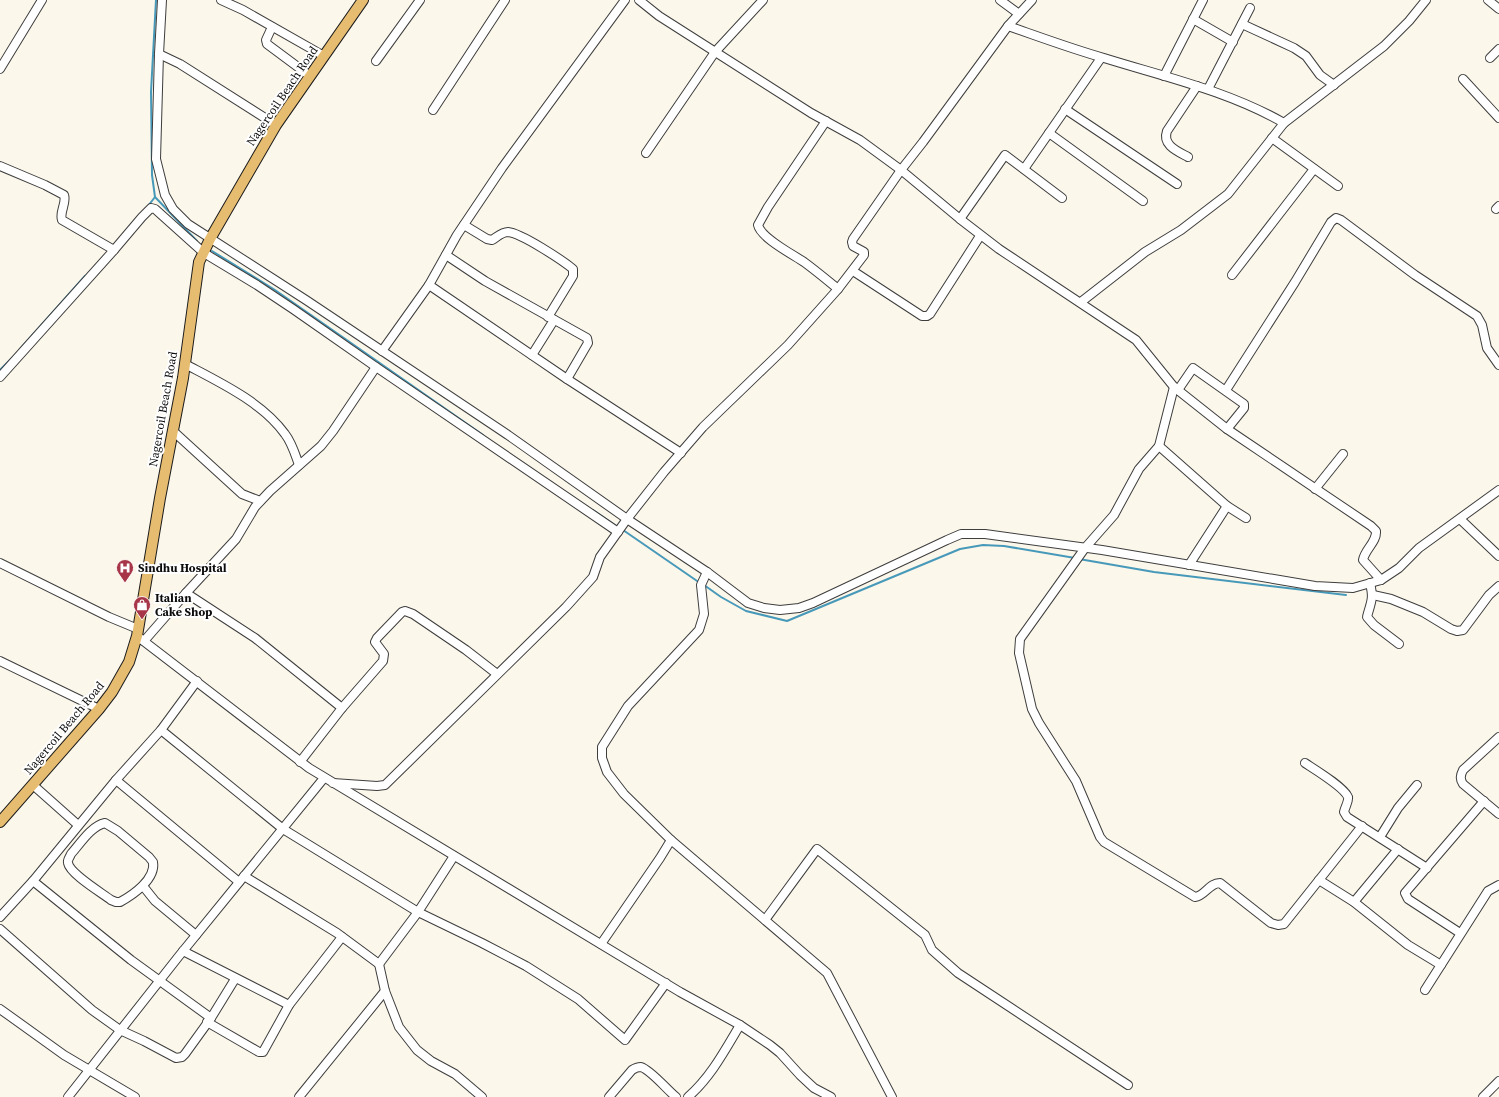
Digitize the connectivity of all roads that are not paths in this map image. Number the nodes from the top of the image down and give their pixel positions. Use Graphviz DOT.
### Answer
graph roads {
  1 [pos="42,0"];
  2 [pos="162,0"];
  3 [pos="221,0"];
  4 [pos="363,0"];
  5 [pos="420,0"];
  6 [pos="505,0"];
  7 [pos="625,0"];
  8 [pos="638,0"];
  9 [pos="763,0"];
  10 [pos="1000,0"];
  11 [pos="1032,0"];
  12 [pos="1203,0"];
  13 [pos="1426,0"];
  14 [pos="1488,0"];
  15 [pos="1250,8"];
  16 [pos="1499,9"];
  17 [pos="1019,14"];
  18 [pos="1193,19"];
  19 [pos="1242,24"];
  20 [pos="1008,26"];
  21 [pos="272,27"];
  22 [pos="1233,42"];
  23 [pos="1499,49"];
  24 [pos="715,52"];
  25 [pos="159,54"];
  26 [pos="324,56"];
  27 [pos="1101,58"];
  28 [pos="1490,58"];
  29 [pos="376,61"];
  30 [pos="0,69"];
  31 [pos="310,76"];
  32 [pos="1164,76"];
  33 [pos="1463,79"];
  34 [pos="1334,85"];
  35 [pos="1197,86"];
  36 [pos="1208,89"];
  37 [pos="1066,109"];
  38 [pos="433,110"];
  39 [pos="1499,118"];
  40 [pos="826,121"];
  41 [pos="1284,123"];
  42 [pos="276,125"];
  43 [pos="1049,134"];
  44 [pos="1272,138"];
  45 [pos="646,153"];
  46 [pos="1188,158"];
  47 [pos="0,166"];
  48 [pos="1024,169"];
  49 [pos="1314,169"];
  50 [pos="901,170"];
  51 [pos="1176,184"];
  52 [pos="1338,186"];
  53 [pos="1062,198"];
  54 [pos="1143,201"];
  55 [pos="960,219"];
  56 [pos="464,225"];
  57 [pos="980,236"];
  58 [pos="210,239"];
  59 [pos="111,249"];
  60 [pos="204,253"];
  61 [pos="446,255"];
  62 [pos="853,270"];
  63 [pos="1232,275"];
  64 [pos="429,285"];
  65 [pos="838,289"];
  66 [pos="1081,302"];
  67 [pos="551,319"];
  68 [pos="382,351"];
  69 [pos="532,355"];
  70 [pos="185,364"];
  71 [pos="1499,365"];
  72 [pos="376,368"];
  73 [pos="0,377"];
  74 [pos="567,379"];
  75 [pos="1176,389"];
  76 [pos="1226,390"];
  77 [pos="1228,429"];
  78 [pos="173,431"];
  79 [pos="1159,446"];
  80 [pos="681,453"];
  81 [pos="1343,454"];
  82 [pos="300,465"];
  83 [pos="1315,489"];
  84 [pos="1499,490"];
  85 [pos="260,501"];
  86 [pos="1227,506"];
  87 [pos="1246,518"];
  88 [pos="1460,519"];
  89 [pos="626,521"];
  90 [pos="618,532"];
  91 [pos="1085,548"];
  92 [pos="1499,556"];
  93 [pos="0,563"];
  94 [pos="1189,565"];
  95 [pos="707,572"];
  96 [pos="1381,580"];
  97 [pos="1370,583"];
  98 [pos="1499,586"];
  99 [pos="186,593"];
  100 [pos="1373,595"];
  101 [pos="140,635"];
  102 [pos="1399,644"];
  103 [pos="0,661"];
  104 [pos="497,674"];
  105 [pos="196,681"];
  106 [pos="342,708"];
  107 [pos="99,709"];
  108 [pos="161,730"];
  109 [pos="1499,737"];
  110 [pos="300,762"];
  111 [pos="1305,764"];
  112 [pos="324,778"];
  113 [pos="116,780"];
  114 [pos="333,782"];
  115 [pos="33,785"];
  116 [pos="1417,785"];
  117 [pos="1484,801"];
  118 [pos="1499,814"];
  119 [pos="0,822"];
  120 [pos="80,822"];
  121 [pos="1362,826"];
  122 [pos="94,828"];
  123 [pos="282,829"];
  124 [pos="1380,837"];
  125 [pos="671,840"];
  126 [pos="1398,849"];
  127 [pos="454,856"];
  128 [pos="1427,868"];
  129 [pos="242,879"];
  130 [pos="1319,880"];
  131 [pos="33,881"];
  132 [pos="1499,885"];
  133 [pos="143,886"];
  134 [pos="1354,902"];
  135 [pos="418,912"];
  136 [pos="0,917"];
  137 [pos="765,920"];
  138 [pos="0,929"];
  139 [pos="1460,933"];
  140 [pos="196,935"];
  141 [pos="342,937"];
  142 [pos="601,944"];
  143 [pos="183,951"];
  144 [pos="379,964"];
  145 [pos="1441,964"];
  146 [pos="235,979"];
  147 [pos="159,981"];
  148 [pos="666,983"];
  149 [pos="1426,990"];
  150 [pos="385,991"];
  151 [pos="289,1005"];
  152 [pos="0,1009"];
  153 [pos="209,1020"];
  154 [pos="740,1025"];
  155 [pos="120,1030"];
  156 [pos="89,1070"];
  157 [pos="1499,1081"];
  158 [pos="1128,1085"];
  159 [pos="68,1097"];
  160 [pos="135,1097"];
  161 [pos="299,1097"];
  162 [pos="482,1097"];
  163 [pos="609,1097"];
  164 [pos="676,1097"];
  165 [pos="688,1097"];
  166 [pos="831,1097"];
  167 [pos="892,1097"];
  168 [pos="1483,1097"];
  1 -- 30 [label="street"];
  2 -- 25 [label="street"];
  3 -- 21 [label="street"];
  4 -- 26 [label="main road, Nagercoil Beach Road"];
  5 -- 29 [label="street"];
  6 -- 38 [label="street"];
  7 -- 56 [label="street"];
  8 -- 24 [label="street"];
  9 -- 24 [label="street"];
  10 -- 17 [label="street"];
  11 -- 17 [label="street"];
  12 -- 18 [label="street"];
  13 -- 34 [label="street"];
  14 -- 16 [label="street"];
  15 -- 19 [label="street"];
  17 -- 20 [label="street"];
  18 -- 22 [label="street"];
  18 -- 32 [label="street"];
  19 -- 22 [label="street"];
  19 -- 34 [label="street"];
  20 -- 27 [label="street"];
  20 -- 50 [label="street"];
  21 -- 26 [label="street"];
  21 -- 31 [label="street"];
  22 -- 36 [label="street"];
  23 -- 28 [label="street"];
  24 -- 40 [label="street"];
  24 -- 45 [label="street"];
  25 -- 42 [label="street"];
  25 -- 58 [label="street"];
  26 -- 31 [label="main road, Nagercoil Beach Road"];
  27 -- 32 [label="street"];
  27 -- 37 [label="street"];
  31 -- 42 [label="main road, Nagercoil Beach Road"];
  32 -- 35 [label="street"];
  33 -- 39 [label="street"];
  34 -- 41 [label="street"];
  35 -- 36 [label="street"];
  35 -- 46 [label="street"];
  36 -- 41 [label="street"];
  37 -- 43 [label="street"];
  37 -- 51 [label="street"];
  40 -- 50 [label="street"];
  40 -- 65 [label="street"];
  41 -- 44 [label="street"];
  42 -- 58 [label="main road, Nagercoil Beach Road"];
  43 -- 48 [label="street"];
  43 -- 54 [label="street"];
  44 -- 49 [label="street"];
  44 -- 66 [label="street"];
  47 -- 59 [label="street"];
  48 -- 53 [label="street"];
  48 -- 55 [label="street"];
  49 -- 52 [label="street"];
  49 -- 63 [label="street"];
  50 -- 55 [label="street"];
  50 -- 62 [label="street"];
  55 -- 57 [label="street"];
  56 -- 61 [label="street"];
  56 -- 67 [label="street"];
  57 -- 62 [label="street"];
  57 -- 66 [label="street"];
  58 -- 60 [label="main road, Nagercoil Beach Road"];
  58 -- 68 [label="street"];
  59 -- 60 [label="street"];
  59 -- 73 [label="street"];
  60 -- 70 [label="main road, Nagercoil Beach Road"];
  60 -- 72 [label="street"];
  61 -- 64 [label="street"];
  61 -- 67 [label="street"];
  62 -- 65 [label="street"];
  64 -- 68 [label="street"];
  64 -- 69 [label="street"];
  65 -- 80 [label="street"];
  66 -- 75 [label="street"];
  67 -- 69 [label="street"];
  67 -- 74 [label="street"];
  68 -- 89 [label="street"];
  69 -- 74 [label="street"];
  70 -- 78 [label="main road, Nagercoil Beach Road"];
  70 -- 82 [label="street"];
  71 -- 76 [label="street"];
  72 -- 82 [label="street"];
  72 -- 90 [label="street"];
  74 -- 80 [label="street"];
  75 -- 76 [label="street"];
  75 -- 77 [label="street"];
  75 -- 79 [label="street"];
  76 -- 77 [label="street"];
  77 -- 83 [label="street"];
  78 -- 85 [label="street"];
  78 -- 101 [label="main road, Nagercoil Beach Road"];
  79 -- 86 [label="street"];
  79 -- 91 [label="street"];
  80 -- 89 [label="street"];
  81 -- 83 [label="street"];
  82 -- 85 [label="street"];
  83 -- 96 [label="street"];
  84 -- 88 [label="street"];
  85 -- 99 [label="street"];
  86 -- 87 [label="street"];
  86 -- 94 [label="street"];
  88 -- 92 [label="street"];
  88 -- 96 [label="street"];
  89 -- 90 [label="street"];
  89 -- 95 [label="street"];
  90 -- 104 [label="street"];
  91 -- 94 [label="street"];
  91 -- 95 [label="street"];
  91 -- 130 [label="street"];
  93 -- 101 [label="street"];
  94 -- 97 [label="street"];
  95 -- 125 [label="street"];
  96 -- 97 [label="street"];
  97 -- 100 [label="street"];
  98 -- 100 [label="street"];
  99 -- 101 [label="street"];
  99 -- 106 [label="street"];
  100 -- 102 [label="street"];
  101 -- 105 [label="street"];
  101 -- 107 [label="main road, Nagercoil Beach Road"];
  103 -- 107 [label="street"];
  104 -- 106 [label="street"];
  104 -- 114 [label="street"];
  105 -- 108 [label="street"];
  105 -- 110 [label="street"];
  106 -- 110 [label="street"];
  107 -- 115 [label="main road, Nagercoil Beach Road"];
  108 -- 113 [label="street"];
  108 -- 123 [label="street"];
  109 -- 117 [label="street"];
  110 -- 112 [label="street"];
  111 -- 121 [label="street"];
  112 -- 114 [label="street"];
  112 -- 123 [label="street"];
  113 -- 120 [label="street"];
  113 -- 129 [label="street"];
  114 -- 127 [label="street"];
  115 -- 119 [label="main road, Nagercoil Beach Road"];
  115 -- 120 [label="street"];
  116 -- 124 [label="street"];
  117 -- 118 [label="street"];
  117 -- 128 [label="street"];
  120 -- 122 [label="street"];
  120 -- 131 [label="street"];
  121 -- 124 [label="street"];
  121 -- 130 [label="street"];
  122 -- 133 [label="street"];
  122 -- 133 [label="street"];
  123 -- 129 [label="street"];
  123 -- 135 [label="street"];
  124 -- 126 [label="street"];
  125 -- 137 [label="street"];
  125 -- 142 [label="street"];
  126 -- 128 [label="street"];
  126 -- 134 [label="street"];
  127 -- 135 [label="street"];
  127 -- 142 [label="street"];
  128 -- 139 [label="street"];
  129 -- 140 [label="street"];
  129 -- 141 [label="street"];
  130 -- 134 [label="street"];
  131 -- 136 [label="street"];
  131 -- 147 [label="street"];
  132 -- 139 [label="street"];
  133 -- 140 [label="street"];
  134 -- 145 [label="street"];
  135 -- 144 [label="street"];
  135 -- 148 [label="street"];
  137 -- 158 [label="street"];
  137 -- 167 [label="street"];
  138 -- 155 [label="street"];
  139 -- 145 [label="street"];
  140 -- 143 [label="street"];
  141 -- 144 [label="street"];
  141 -- 151 [label="street"];
  142 -- 148 [label="street"];
  143 -- 146 [label="street"];
  143 -- 147 [label="street"];
  144 -- 150 [label="street"];
  145 -- 149 [label="street"];
  146 -- 151 [label="street"];
  146 -- 153 [label="street"];
  147 -- 153 [label="street"];
  147 -- 155 [label="street"];
  148 -- 154 [label="street"];
  150 -- 161 [label="street"];
  150 -- 162 [label="street"];
  151 -- 153 [label="street"];
  152 -- 156 [label="street"];
  153 -- 155 [label="street"];
  154 -- 165 [label="street"];
  154 -- 166 [label="street"];
  155 -- 156 [label="street"];
  156 -- 159 [label="street"];
  156 -- 160 [label="street"];
  157 -- 168 [label="street"];
  163 -- 164 [label="street"];
}
